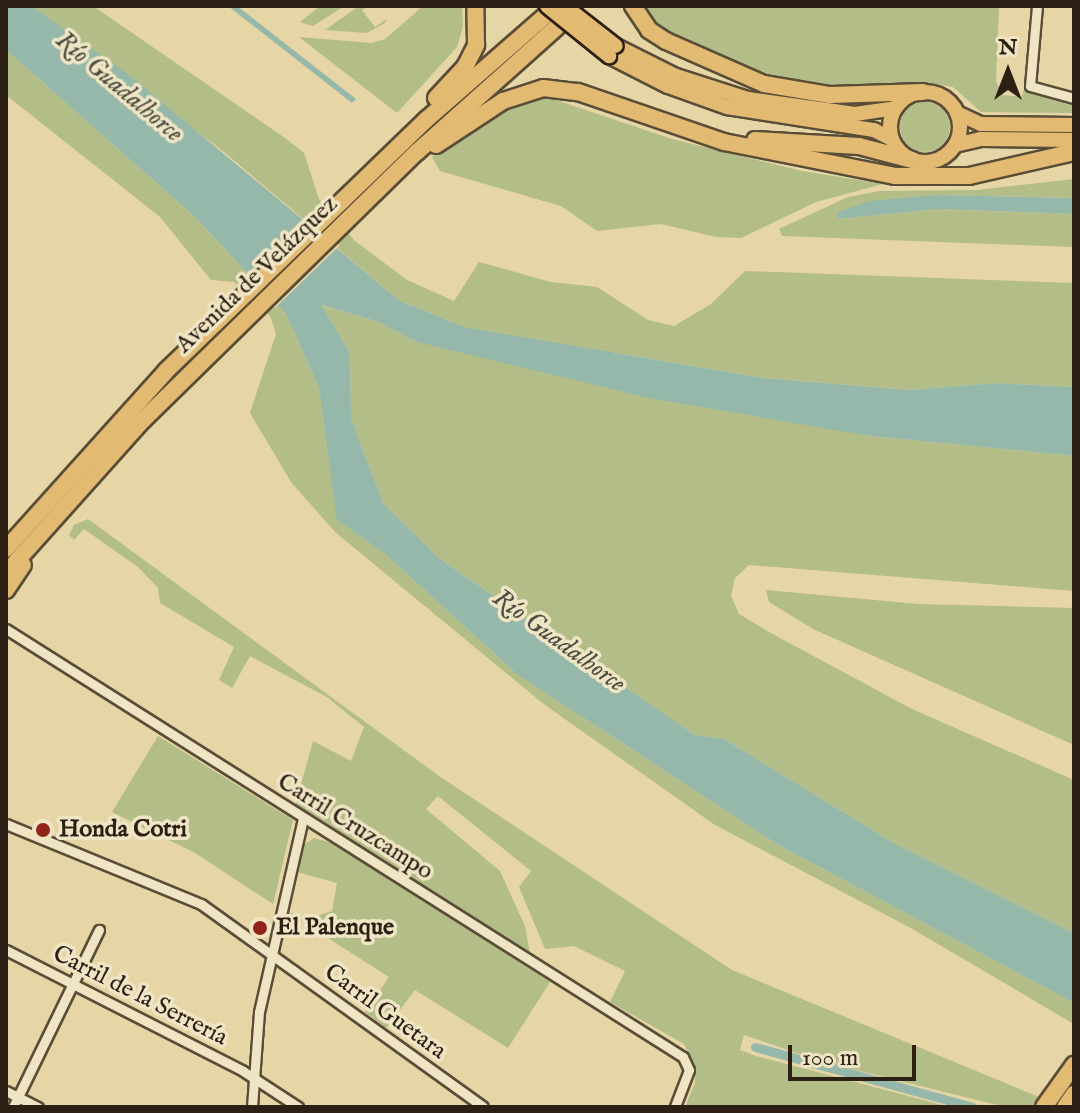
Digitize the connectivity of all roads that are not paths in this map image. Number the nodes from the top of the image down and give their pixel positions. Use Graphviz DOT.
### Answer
graph roads {
  1 [pos="475,6"];
  2 [pos="633,6"];
  3 [pos="1037,6"];
  4 [pos="562,11"];
  5 [pos="612,51"];
  6 [pos="923,92"];
  7 [pos="1074,98"];
  8 [pos="896,108"];
  9 [pos="957,113"];
  10 [pos="1074,125"];
  11 [pos="678,128"];
  12 [pos="892,139"];
  13 [pos="1074,140"];
  14 [pos="955,145"];
  15 [pos="410,146"];
  16 [pos="1074,152"];
  17 [pos="912,160"];
  18 [pos="90,477"];
  19 [pos="6,549"];
  20 [pos="6,573"];
  21 [pos="6,590"];
  22 [pos="6,629"];
  23 [pos="303,818"];
  24 [pos="6,824"];
  25 [pos="99,930"];
  26 [pos="6,950"];
  27 [pos="272,955"];
  28 [pos="72,983"];
  29 [pos="1074,1065"];
  30 [pos="255,1079"];
  31 [pos="6,1091"];
  32 [pos="1074,1094"];
  33 [pos="18,1097"];
  34 [pos="13,1107"];
  35 [pos="38,1107"];
  36 [pos="252,1107"];
  37 [pos="298,1107"];
  38 [pos="483,1107"];
  39 [pos="675,1107"];
  40 [pos="1044,1107"];
  41 [pos="1065,1107"];
  1 -- 15 [label="highway"];
  2 -- 6 [label="highway"];
  3 -- 7 [label="street"];
  4 -- 5 [label="main road, bridge"];
  4 -- 15 [label="highway, Avenida de Velázquez"];
  5 -- 8 [label="main road"];
  5 -- 12 [label="main road"];
  6 -- 8 [label="main road"];
  6 -- 9 [label="main road"];
  8 -- 12 [label="main road"];
  9 -- 10 [label="main road"];
  9 -- 14 [label="main road"];
  11 -- 15 [label="highway"];
  11 -- 16 [label="highway"];
  11 -- 17 [label="highway"];
  12 -- 17 [label="main road"];
  13 -- 14 [label="main road"];
  14 -- 17 [label="main road"];
  15 -- 18 [label="highway, Avenida de Velázquez"];
  15 -- 19 [label="highway, Avenida de Velázquez"];
  18 -- 20 [label="highway, Avenida de Velázquez"];
  18 -- 21 [label="highway"];
  22 -- 23 [label="street, Carril Cruzcampo"];
  23 -- 27 [label="street"];
  23 -- 39 [label="street, Carril Cruzcampo"];
  24 -- 27 [label="street, Carril Guetara"];
  25 -- 28 [label="street"];
  26 -- 28 [label="street, Carril de la Serrería"];
  27 -- 30 [label="street"];
  27 -- 38 [label="street, Carril Guetara"];
  28 -- 30 [label="street, Carril de la Serrería"];
  28 -- 33 [label="street"];
  29 -- 40 [label="highway"];
  30 -- 36 [label="street"];
  30 -- 37 [label="street, Carril de la Serrería"];
  31 -- 33 [label="street"];
  32 -- 41 [label="highway"];
  33 -- 34 [label="street"];
  33 -- 35 [label="street"];
}
